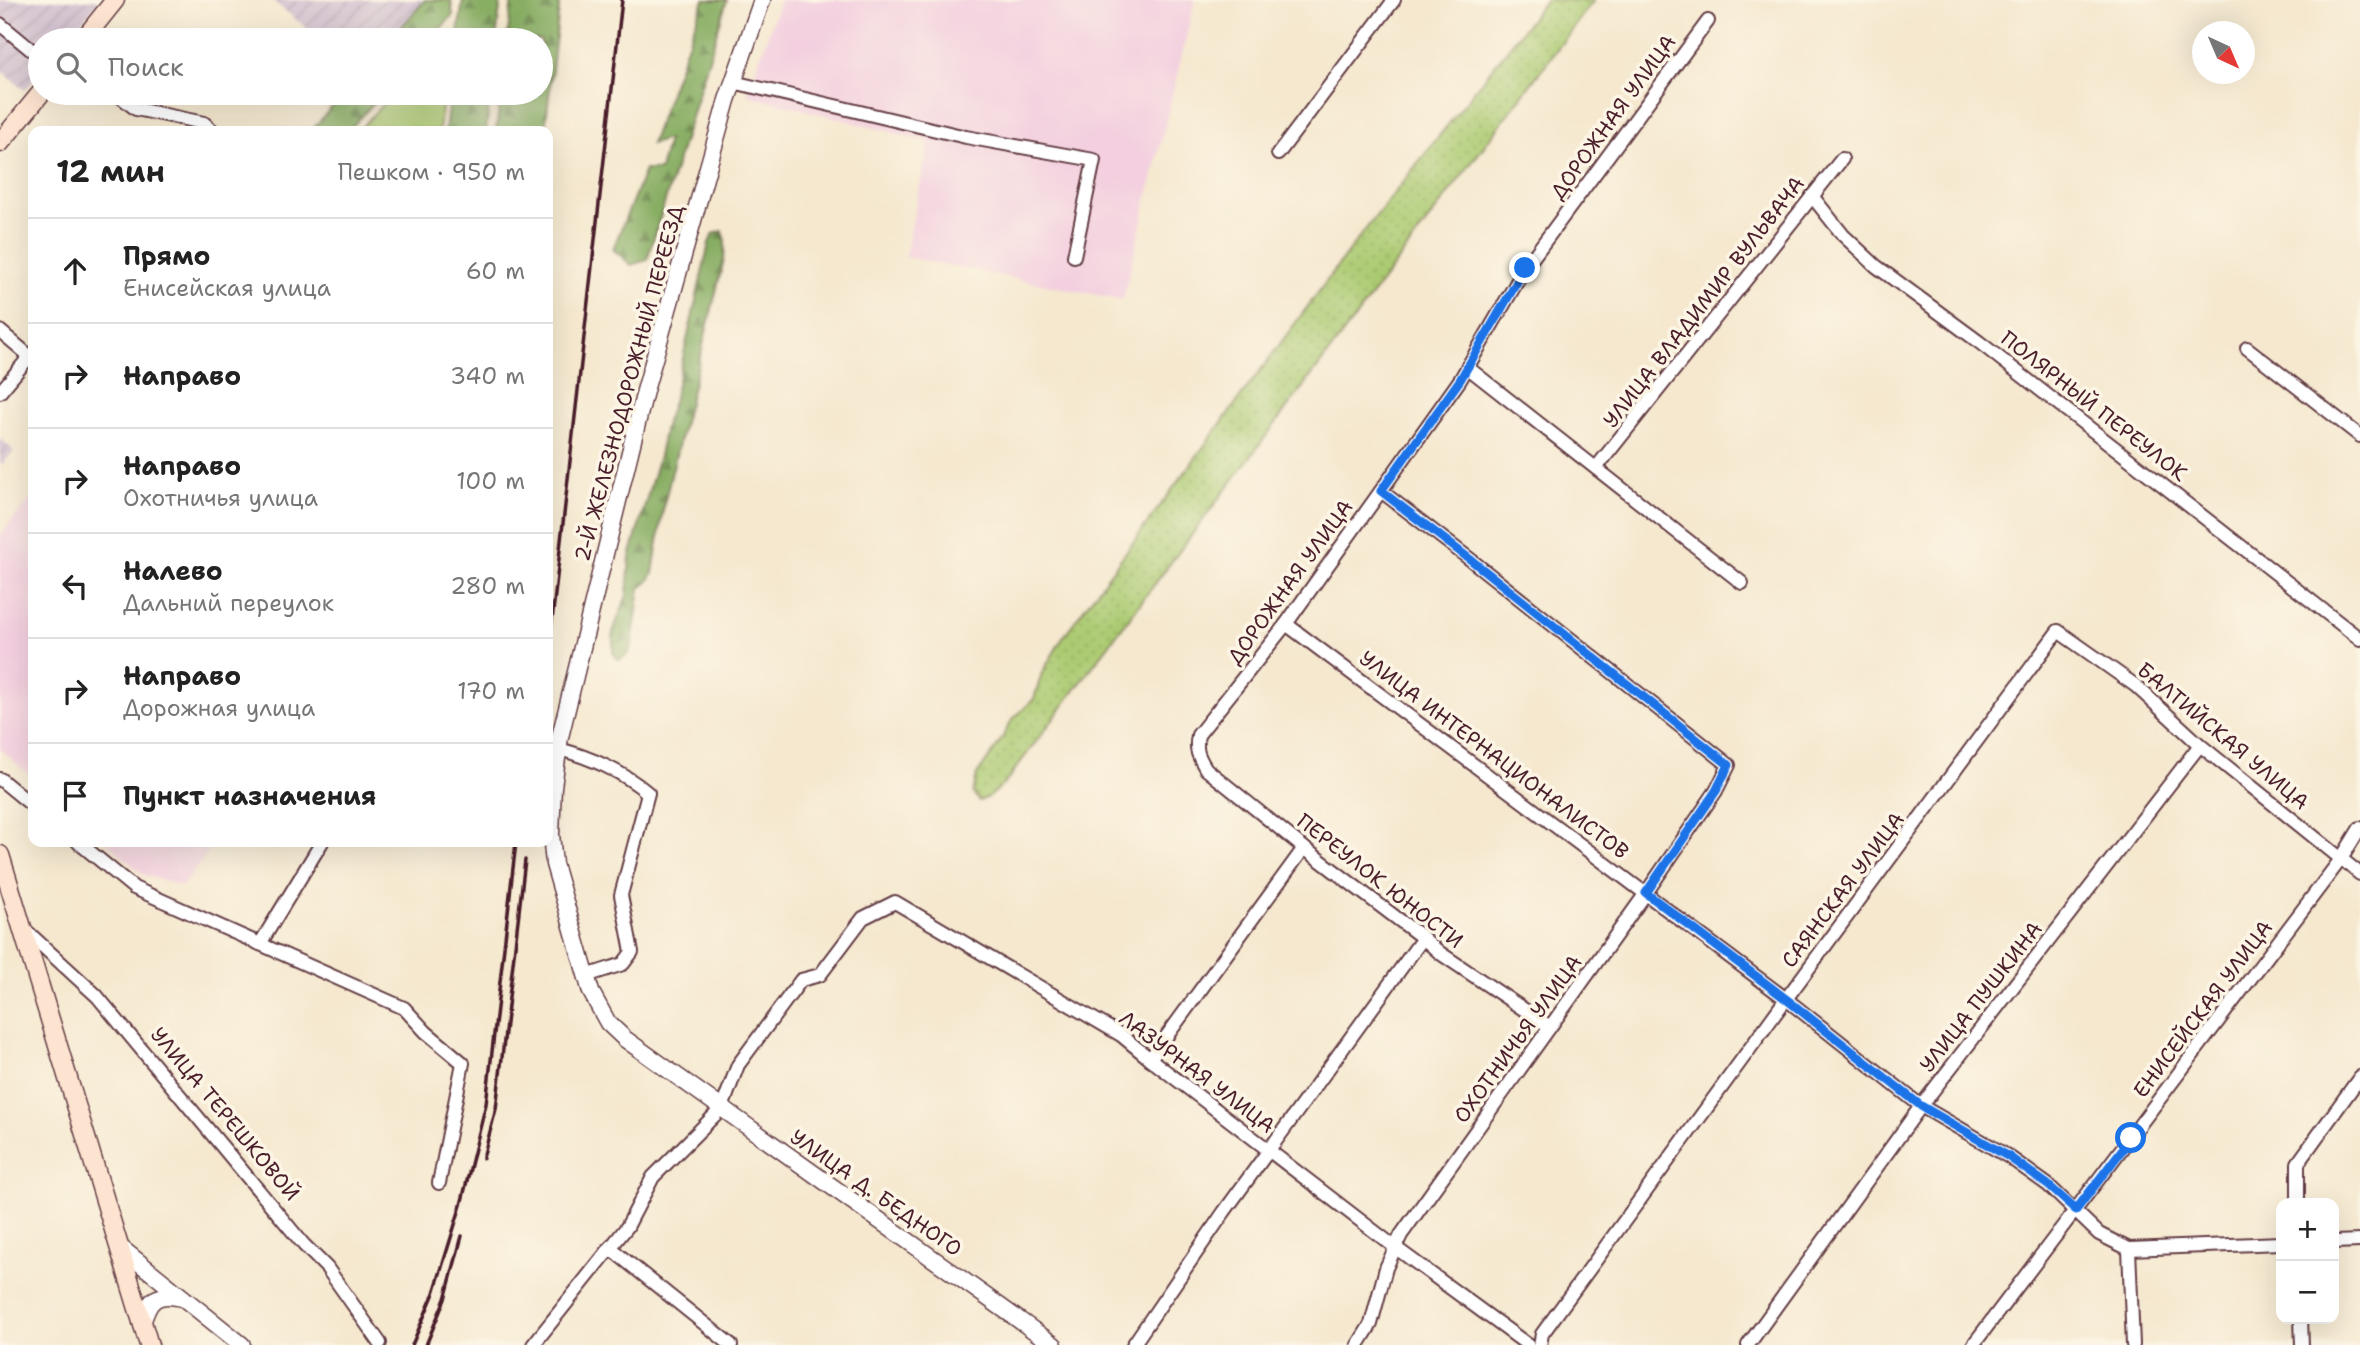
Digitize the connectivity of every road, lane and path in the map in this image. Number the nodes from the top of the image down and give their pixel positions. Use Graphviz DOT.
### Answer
graph roads {
  1 [pos="115,0"];
  2 [pos="762,0"];
  3 [pos="1394,0"];
  4 [pos="1707,21"];
  5 [pos="0,24"];
  6 [pos="93,28"];
  7 [pos="28,47"];
  8 [pos="733,82"];
  9 [pos="31,105"];
  10 [pos="131,105"];
  11 [pos="207,126"];
  12 [pos="0,143"];
  13 [pos="1278,154"];
  14 [pos="1842,159"];
  15 [pos="1812,196"];
  16 [pos="1074,256"];
  17 [pos="0,331"];
  18 [pos="2247,348"];
  19 [pos="28,355"];
  20 [pos="28,362"];
  21 [pos="1467,368"];
  22 [pos="0,392"];
  23 [pos="2360,436"];
  24 [pos="1596,468"];
  25 [pos="1381,491"];
  26 [pos="1742,583"];
  27 [pos="1286,624"];
  28 [pos="2058,631"];
  29 [pos="2360,639"];
  30 [pos="2200,745"];
  31 [pos="559,749"];
  32 [pos="1197,753"];
  33 [pos="0,779"];
  34 [pos="28,802"];
  35 [pos="553,807"];
  36 [pos="2360,828"];
  37 [pos="84,847"];
  38 [pos="319,847"];
  39 [pos="551,847"];
  40 [pos="1304,848"];
  41 [pos="0,855"];
  42 [pos="2341,859"];
  43 [pos="2360,874"];
  44 [pos="1646,893"];
  45 [pos="22,927"];
  46 [pos="1423,938"];
  47 [pos="260,944"];
  48 [pos="586,976"];
  49 [pos="1786,999"];
  50 [pos="1550,1027"];
  51 [pos="1150,1059"];
  52 [pos="675,1073"];
  53 [pos="2360,1077"];
  54 [pos="1921,1106"];
  55 [pos="722,1108"];
  56 [pos="1269,1151"];
  57 [pos="439,1183"];
  58 [pos="2298,1198"];
  59 [pos="2076,1210"];
  60 [pos="2360,1241"];
  61 [pos="2339,1242"];
  62 [pos="2276,1243"];
  63 [pos="121,1248"];
  64 [pos="610,1248"];
  65 [pos="1396,1248"];
  66 [pos="2129,1249"];
  67 [pos="184,1298"];
  68 [pos="142,1324"];
  69 [pos="2301,1324"];
  70 [pos="380,1343"];
  71 [pos="149,1345"];
  72 [pos="243,1345"];
  73 [pos="533,1345"];
  74 [pos="731,1345"];
  75 [pos="1054,1345"];
  76 [pos="1133,1345"];
  77 [pos="1357,1345"];
  78 [pos="1528,1345"];
  79 [pos="1540,1345"];
  80 [pos="1748,1345"];
  81 [pos="1973,1345"];
  82 [pos="2133,1345"];
  83 [pos="2302,1345"];
  1 -- 6 [label="main road"];
  2 -- 8 [label="street, 2-Й ЖЕЛЕЗНОДОРОЖНЫЙ ПЕРЕЕЗД"];
  3 -- 13 [label="street"];
  4 -- 21 [label="street, ДОРОЖНАЯ УЛИЦА"];
  5 -- 7 [label="street"];
  8 -- 16 [label="street"];
  8 -- 31 [label="street, 2-Й ЖЕЛЕЗНОДОРОЖНЫЙ ПЕРЕЕЗД"];
  9 -- 12 [label="main road"];
  10 -- 11 [label="street"];
  14 -- 15 [label="street, УЛИЦА ВЛАДИМИР ВУЛЬВАЧА"];
  15 -- 24 [label="street, УЛИЦА ВЛАДИМИР ВУЛЬВАЧА"];
  15 -- 29 [label="street, ПОЛЯРНЫЙ ПЕРЕУЛОК"];
  17 -- 19 [label="street"];
  18 -- 23 [label="street"];
  20 -- 22 [label="street"];
  21 -- 24 [label="street"];
  21 -- 25 [label="street, ДОРОЖНАЯ УЛИЦА"];
  24 -- 26 [label="street"];
  25 -- 27 [label="street, ДОРОЖНАЯ УЛИЦА"];
  25 -- 44 [label="street, ОХОТНИЧЬЯ УЛИЦА"];
  27 -- 32 [label="street, ДОРОЖНАЯ УЛИЦА"];
  27 -- 44 [label="street, УЛИЦА ИНТЕРНАЦИОНАЛИСТОВ"];
  28 -- 30 [label="street, БАЛТИЙСКАЯ УЛИЦА"];
  28 -- 49 [label="street, САЯНСКАЯ УЛИЦА"];
  30 -- 42 [label="street, БАЛТИЙСКАЯ УЛИЦА"];
  30 -- 54 [label="street, УЛИЦА ПУШКИНА"];
  31 -- 35 [label="street, 2-Й ЖЕЛЕЗНОДОРОЖНЫЙ ПЕРЕЕЗД"];
  31 -- 48 [label="street"];
  32 -- 40 [label="street, ПЕРЕУЛОК ЮНОСТИ"];
  33 -- 34 [label="street"];
  36 -- 42 [label="street, ЕНИСЕЙСКАЯ УЛИЦА"];
  37 -- 47 [label="street"];
  38 -- 47 [label="street"];
  39 -- 48 [label="street, 2-Й ЖЕЛЕЗНОДОРОЖНЫЙ ПЕРЕЕЗД"];
  40 -- 46 [label="street, ПЕРЕУЛОК ЮНОСТИ"];
  40 -- 51 [label="street"];
  41 -- 45 [label="main road"];
  42 -- 43 [label="street, БАЛТИЙСКАЯ УЛИЦА"];
  42 -- 59 [label="street, ЕНИСЕЙСКАЯ УЛИЦА"];
  44 -- 49 [label="street, УЛИЦА ИНТЕРНАЦИОНАЛИСТОВ"];
  44 -- 50 [label="street, ОХОТНИЧЬЯ УЛИЦА"];
  45 -- 63 [label="main road"];
  45 -- 70 [label="street, УЛИЦА ТЕРЕШКОВОЙ"];
  46 -- 50 [label="street, ПЕРЕУЛОК ЮНОСТИ"];
  46 -- 56 [label="street"];
  47 -- 57 [label="street"];
  48 -- 52 [label="street, 2-Й ЖЕЛЕЗНОДОРОЖНЫЙ ПЕРЕЕЗД"];
  49 -- 54 [label="street, УЛИЦА ИНТЕРНАЦИОНАЛИСТОВ"];
  49 -- 79 [label="street, САЯНСКАЯ УЛИЦА"];
  50 -- 65 [label="street, ОХОТНИЧЬЯ УЛИЦА"];
  51 -- 55 [label="street, ЛАЗУРНАЯ УЛИЦА"];
  51 -- 56 [label="street, ЛАЗУРНАЯ УЛИЦА"];
  52 -- 55 [label="street, УЛИЦА Д. БЕДНОГО"];
  53 -- 58 [label="street"];
  54 -- 59 [label="street, УЛИЦА ИНТЕРНАЦИОНАЛИСТОВ"];
  54 -- 80 [label="street, УЛИЦА ПУШКИНА"];
  55 -- 64 [label="street"];
  55 -- 75 [label="street, УЛИЦА Д. БЕДНОГО"];
  56 -- 65 [label="street, ЛАЗУРНАЯ УЛИЦА"];
  56 -- 76 [label="street"];
  59 -- 66 [label="street, УЛИЦА ИНТЕРНАЦИОНАЛИСТОВ"];
  59 -- 81 [label="street, ЕНИСЕЙСКАЯ УЛИЦА"];
  60 -- 61 [label="street"];
  62 -- 66 [label="street, УЛИЦА ИНТЕРНАЦИОНАЛИСТОВ"];
  63 -- 67 [label="street"];
  63 -- 68 [label="main road"];
  64 -- 73 [label="street"];
  64 -- 74 [label="street"];
  65 -- 77 [label="street, ОХОТНИЧЬЯ УЛИЦА"];
  65 -- 78 [label="street, ЛАЗУРНАЯ УЛИЦА"];
  66 -- 82 [label="street"];
  67 -- 68 [label="street"];
  67 -- 72 [label="street"];
  68 -- 71 [label="main road"];
  69 -- 83 [label="street"];
}
